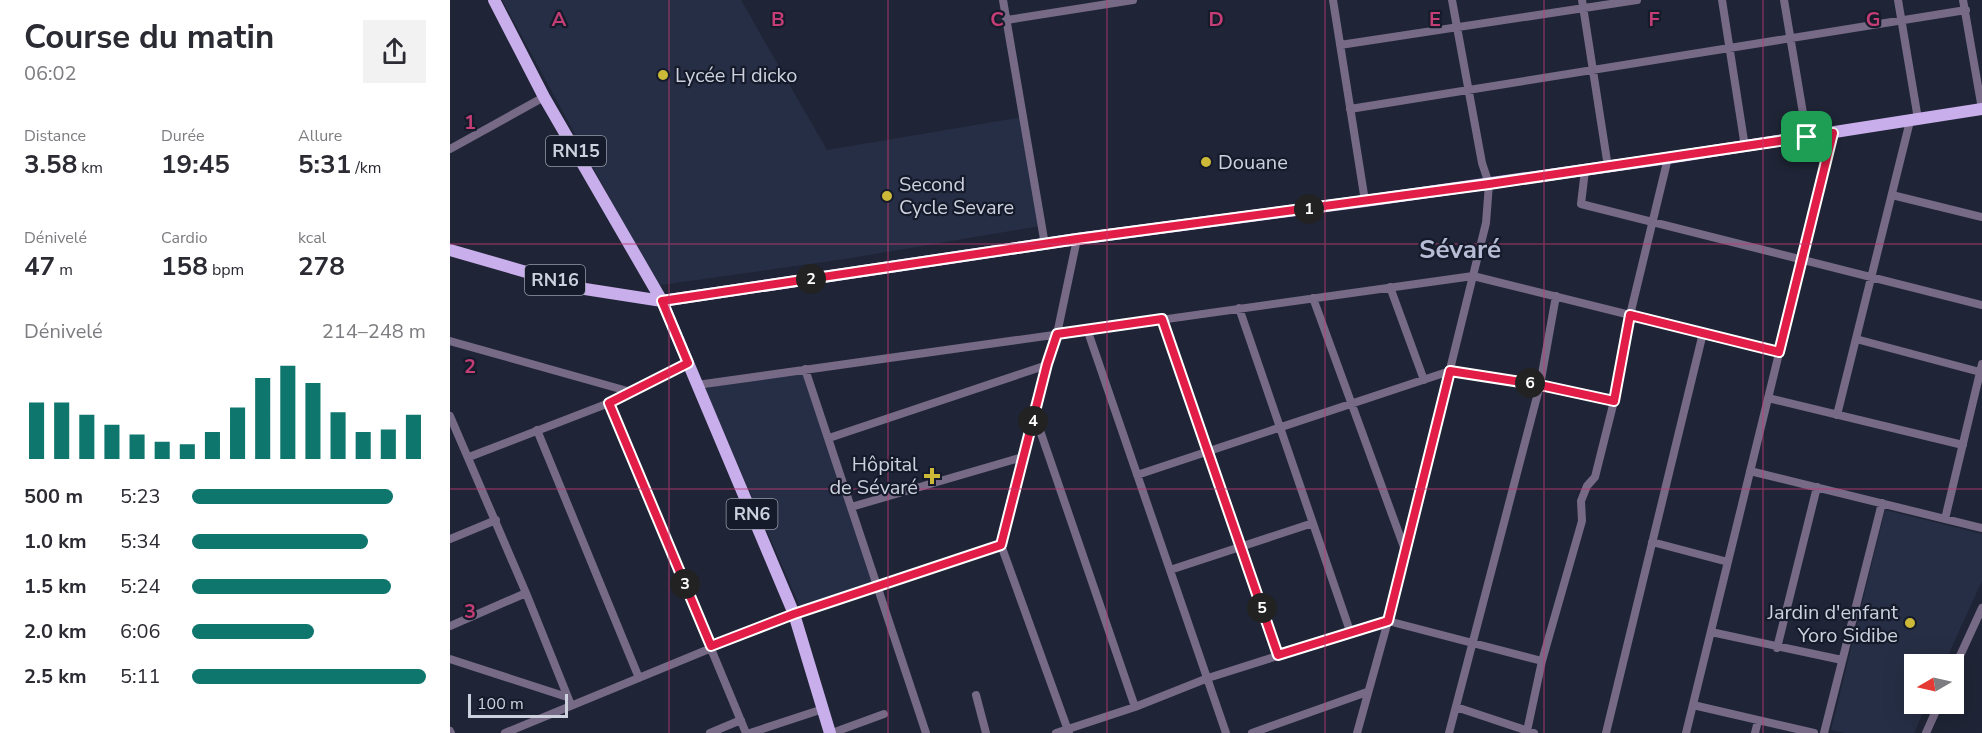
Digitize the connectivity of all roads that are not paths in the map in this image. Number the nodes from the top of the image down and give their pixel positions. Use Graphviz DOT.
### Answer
graph roads {
  1 [pos="494,0"];
  2 [pos="1003,0"];
  3 [pos="1133,0"];
  4 [pos="1333,0"];
  5 [pos="1452,0"];
  6 [pos="1637,0"];
  7 [pos="1722,0"];
  8 [pos="1784,0"];
  9 [pos="1899,0"];
  10 [pos="1963,0"];
  11 [pos="1583,4"];
  12 [pos="1966,10"];
  13 [pos="1007,20"];
  14 [pos="1902,20"];
  15 [pos="1457,28"];
  16 [pos="1791,38"];
  17 [pos="1340,45"];
  18 [pos="1730,48"];
  19 [pos="1593,70"];
  20 [pos="1468,91"];
  21 [pos="544,97"];
  22 [pos="1350,109"];
  23 [pos="1982,109"];
  24 [pos="1914,120"];
  25 [pos="1833,133"];
  26 [pos="1807,137"];
  27 [pos="1745,147"];
  28 [pos="450,149"];
  29 [pos="1668,158"];
  30 [pos="1608,167"];
  31 [pos="1585,170"];
  32 [pos="1489,184"];
  33 [pos="1892,195"];
  34 [pos="1365,201"];
  35 [pos="1982,217"];
  36 [pos="1653,222"];
  37 [pos="1077,239"];
  38 [pos="1045,245"];
  39 [pos="450,250"];
  40 [pos="1802,260"];
  41 [pos="1473,276"];
  42 [pos="1871,278"];
  43 [pos="1390,287"];
  44 [pos="1556,296"];
  45 [pos="1313,298"];
  46 [pos="662,301"];
  47 [pos="1982,305"];
  48 [pos="1239,308"];
  49 [pos="1630,315"];
  50 [pos="1162,319"];
  51 [pos="1087,330"];
  52 [pos="1703,333"];
  53 [pos="1057,334"];
  54 [pos="1856,339"];
  55 [pos="450,341"];
  56 [pos="1779,352"];
  57 [pos="688,363"];
  58 [pos="1047,364"];
  59 [pos="1981,368"];
  60 [pos="805,369"];
  61 [pos="1450,371"];
  62 [pos="1424,380"];
  63 [pos="697,385"];
  64 [pos="1540,385"];
  65 [pos="631,392"];
  66 [pos="1768,398"];
  67 [pos="1614,401"];
  68 [pos="609,403"];
  69 [pos="1352,404"];
  70 [pos="1837,415"];
  71 [pos="450,416"];
  72 [pos="1035,416"];
  73 [pos="1280,427"];
  74 [pos="537,430"];
  75 [pos="829,438"];
  76 [pos="1963,445"];
  77 [pos="1207,451"];
  78 [pos="469,457"];
  79 [pos="1023,457"];
  80 [pos="1750,471"];
  81 [pos="1137,475"];
  82 [pos="1817,487"];
  83 [pos="1882,503"];
  84 [pos="850,507"];
  85 [pos="1945,519"];
  86 [pos="496,520"];
  87 [pos="1313,523"];
  88 [pos="1982,528"];
  89 [pos="450,539"];
  90 [pos="1652,542"];
  91 [pos="1001,545"];
  92 [pos="1240,547"];
  93 [pos="1406,552"];
  94 [pos="1728,562"];
  95 [pos="1170,570"];
  96 [pos="877,586"];
  97 [pos="526,593"];
  98 [pos="1982,611"];
  99 [pos="794,614"];
  100 [pos="1388,621"];
  101 [pos="450,626"];
  102 [pos="1711,632"];
  103 [pos="1351,634"];
  104 [pos="1473,644"];
  105 [pos="711,646"];
  106 [pos="1776,648"];
  107 [pos="1961,654"];
  108 [pos="1278,655"];
  109 [pos="450,659"];
  110 [pos="1842,660"];
  111 [pos="1542,661"];
  112 [pos="639,678"];
  113 [pos="1208,678"];
  114 [pos="1367,692"];
  115 [pos="976,695"];
  116 [pos="567,697"];
  117 [pos="571,705"];
  118 [pos="1693,705"];
  119 [pos="1135,707"];
  120 [pos="1456,707"];
  121 [pos="824,709"];
  122 [pos="884,714"];
  123 [pos="1935,714"];
  124 [pos="741,720"];
  125 [pos="1758,721"];
  126 [pos="1068,731"];
  127 [pos="1531,732"];
  128 [pos="505,733"];
  129 [pos="710,733"];
  130 [pos="748,733"];
  131 [pos="831,733"];
  132 [pos="926,733"];
  133 [pos="986,733"];
  134 [pos="1056,733"];
  135 [pos="1226,733"];
  136 [pos="1252,733"];
  137 [pos="1357,733"];
  138 [pos="1449,733"];
  139 [pos="1606,733"];
  140 [pos="1686,733"];
  141 [pos="1755,733"];
  142 [pos="1814,733"];
  143 [pos="1824,733"];
  144 [pos="1926,733"];
  1 -- 21 [label="main road, RN15"];
  2 -- 13 [label="street"];
  3 -- 13 [label="street"];
  4 -- 17 [label="street"];
  5 -- 15 [label="street"];
  6 -- 11 [label="street"];
  7 -- 18 [label="street"];
  8 -- 16 [label="street"];
  9 -- 14 [label="street"];
  10 -- 12 [label="street"];
  11 -- 15 [label="street"];
  11 -- 19 [label="street"];
  12 -- 14 [label="street"];
  12 -- 23 [label="street"];
  13 -- 38 [label="street"];
  14 -- 16 [label="street"];
  14 -- 24 [label="street"];
  15 -- 17 [label="street"];
  15 -- 20 [label="street"];
  16 -- 18 [label="street"];
  16 -- 26 [label="street"];
  17 -- 22 [label="street"];
  18 -- 19 [label="street"];
  18 -- 27 [label="street"];
  19 -- 20 [label="street"];
  19 -- 30 [label="street"];
  20 -- 22 [label="street"];
  20 -- 32 [label="street"];
  21 -- 28 [label="street"];
  21 -- 46 [label="main road, RN15"];
  22 -- 34 [label="street"];
  23 -- 24 [label="main road"];
  24 -- 25 [label="main road"];
  24 -- 33 [label="street"];
  25 -- 26 [label="main road"];
  25 -- 40 [label="street"];
  26 -- 27 [label="main road"];
  27 -- 29 [label="main road"];
  29 -- 30 [label="main road"];
  29 -- 36 [label="street"];
  30 -- 31 [label="main road"];
  31 -- 32 [label="main road"];
  31 -- 36 [label="street"];
  32 -- 34 [label="main road"];
  32 -- 41 [label="street"];
  33 -- 35 [label="street"];
  33 -- 42 [label="street"];
  34 -- 37 [label="main road"];
  36 -- 40 [label="street"];
  36 -- 49 [label="street"];
  37 -- 38 [label="main road"];
  37 -- 53 [label="street"];
  38 -- 46 [label="main road"];
  39 -- 46 [label="main road, RN16"];
  40 -- 42 [label="street"];
  40 -- 56 [label="street"];
  41 -- 43 [label="street"];
  41 -- 44 [label="street"];
  41 -- 61 [label="street"];
  42 -- 47 [label="street"];
  42 -- 54 [label="street"];
  43 -- 45 [label="street"];
  43 -- 62 [label="street"];
  44 -- 49 [label="street"];
  44 -- 64 [label="street"];
  45 -- 48 [label="street"];
  45 -- 69 [label="street"];
  46 -- 57 [label="main road, RN6"];
  48 -- 50 [label="street"];
  48 -- 73 [label="street"];
  49 -- 52 [label="street"];
  49 -- 67 [label="street"];
  50 -- 51 [label="street"];
  50 -- 77 [label="street"];
  51 -- 53 [label="street"];
  51 -- 81 [label="street"];
  52 -- 56 [label="street"];
  52 -- 90 [label="street"];
  53 -- 58 [label="street"];
  53 -- 60 [label="street"];
  54 -- 59 [label="street"];
  54 -- 70 [label="street"];
  55 -- 65 [label="street"];
  56 -- 66 [label="street"];
  57 -- 63 [label="main road, RN6"];
  57 -- 65 [label="street"];
  58 -- 72 [label="street"];
  58 -- 75 [label="street"];
  59 -- 76 [label="street"];
  60 -- 63 [label="street"];
  60 -- 75 [label="street"];
  61 -- 62 [label="street"];
  61 -- 64 [label="street"];
  61 -- 93 [label="street"];
  62 -- 69 [label="street"];
  63 -- 99 [label="main road, RN6"];
  64 -- 67 [label="street"];
  64 -- 104 [label="street"];
  65 -- 68 [label="street"];
  66 -- 70 [label="street"];
  66 -- 80 [label="street"];
  67 -- 111 [label="street"];
  68 -- 74 [label="street"];
  68 -- 105 [label="street"];
  69 -- 73 [label="street"];
  69 -- 93 [label="street"];
  70 -- 76 [label="street"];
  71 -- 78 [label="street"];
  72 -- 79 [label="street"];
  72 -- 119 [label="street"];
  73 -- 77 [label="street"];
  73 -- 87 [label="street"];
  74 -- 78 [label="street"];
  74 -- 112 [label="street"];
  75 -- 84 [label="street"];
  76 -- 85 [label="street"];
  77 -- 81 [label="street"];
  77 -- 92 [label="street"];
  78 -- 86 [label="street"];
  79 -- 84 [label="street"];
  79 -- 91 [label="street"];
  80 -- 82 [label="street"];
  80 -- 94 [label="street"];
  81 -- 95 [label="street"];
  82 -- 83 [label="street"];
  82 -- 106 [label="street"];
  83 -- 85 [label="street"];
  83 -- 110 [label="street"];
  84 -- 96 [label="street"];
  85 -- 88 [label="street"];
  86 -- 89 [label="street"];
  86 -- 97 [label="street"];
  87 -- 92 [label="street"];
  87 -- 103 [label="street"];
  90 -- 94 [label="street"];
  90 -- 139 [label="street"];
  91 -- 96 [label="street"];
  91 -- 126 [label="street"];
  92 -- 95 [label="street"];
  92 -- 108 [label="street"];
  93 -- 100 [label="street"];
  94 -- 102 [label="street"];
  95 -- 113 [label="street"];
  96 -- 99 [label="street"];
  96 -- 132 [label="street"];
  97 -- 101 [label="street"];
  97 -- 116 [label="street"];
  98 -- 107 [label="street"];
  99 -- 105 [label="street"];
  99 -- 121 [label="main road, RN6"];
  100 -- 103 [label="street"];
  100 -- 104 [label="street"];
  100 -- 114 [label="street"];
  102 -- 106 [label="street"];
  102 -- 118 [label="street"];
  103 -- 108 [label="street"];
  104 -- 111 [label="street"];
  104 -- 120 [label="street"];
  105 -- 112 [label="street"];
  105 -- 124 [label="street"];
  106 -- 110 [label="street"];
  108 -- 113 [label="street"];
  109 -- 116 [label="street"];
  110 -- 143 [label="street"];
  111 -- 127 [label="street"];
  112 -- 117 [label="street"];
  113 -- 119 [label="street"];
  113 -- 135 [label="street"];
  114 -- 136 [label="street"];
  114 -- 137 [label="street"];
  115 -- 133 [label="street"];
  116 -- 117 [label="street"];
  117 -- 128 [label="street"];
  118 -- 125 [label="street"];
  118 -- 140 [label="street"];
  119 -- 126 [label="street"];
  120 -- 127 [label="street"];
  120 -- 138 [label="street"];
  121 -- 130 [label="street"];
  121 -- 131 [label="main road, RN6"];
  122 -- 131 [label="street"];
  123 -- 144 [label="street"];
  124 -- 129 [label="street"];
  124 -- 130 [label="street"];
  125 -- 141 [label="street"];
  125 -- 142 [label="street"];
  126 -- 134 [label="street"];
}
